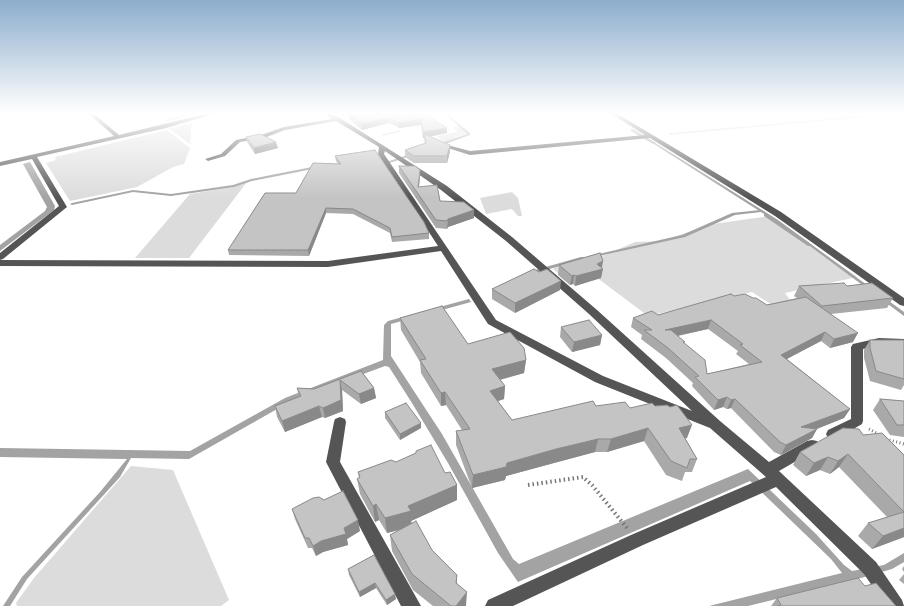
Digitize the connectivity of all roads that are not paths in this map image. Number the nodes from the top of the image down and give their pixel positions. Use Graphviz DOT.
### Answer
graph roads {
  1 [pos="100,141"];
  2 [pos="238,141"];
  3 [pos="374,141"];
  4 [pos="595,141"];
  5 [pos="660,141"];
  6 [pos="444,146"];
  7 [pos="382,147"];
  8 [pos="34,157"];
  9 [pos="208,159"];
  10 [pos="0,164"];
  11 [pos="442,248"];
  12 [pos="0,257"];
  13 [pos="0,263"];
  14 [pos="904,303"];
  15 [pos="904,343"];
  16 [pos="340,422"];
  17 [pos="715,425"];
  18 [pos="773,474"];
  19 [pos="412,606"];
  20 [pos="494,606"];
  21 [pos="896,606"];
  1 -- 8 [label="street"];
  2 -- 9 [label="street"];
  3 -- 7 [label="street"];
  4 -- 6 [label="street"];
  5 -- 14 [label="street"];
  7 -- 11 [label="street"];
  7 -- 17 [label="street"];
  8 -- 10 [label="street"];
  8 -- 12 [label="street"];
  11 -- 13 [label="street"];
  11 -- 17 [label="street"];
  15 -- 18 [label="street"];
  16 -- 19 [label="street"];
  17 -- 18 [label="street"];
  18 -- 20 [label="street"];
  18 -- 21 [label="street"];
}
